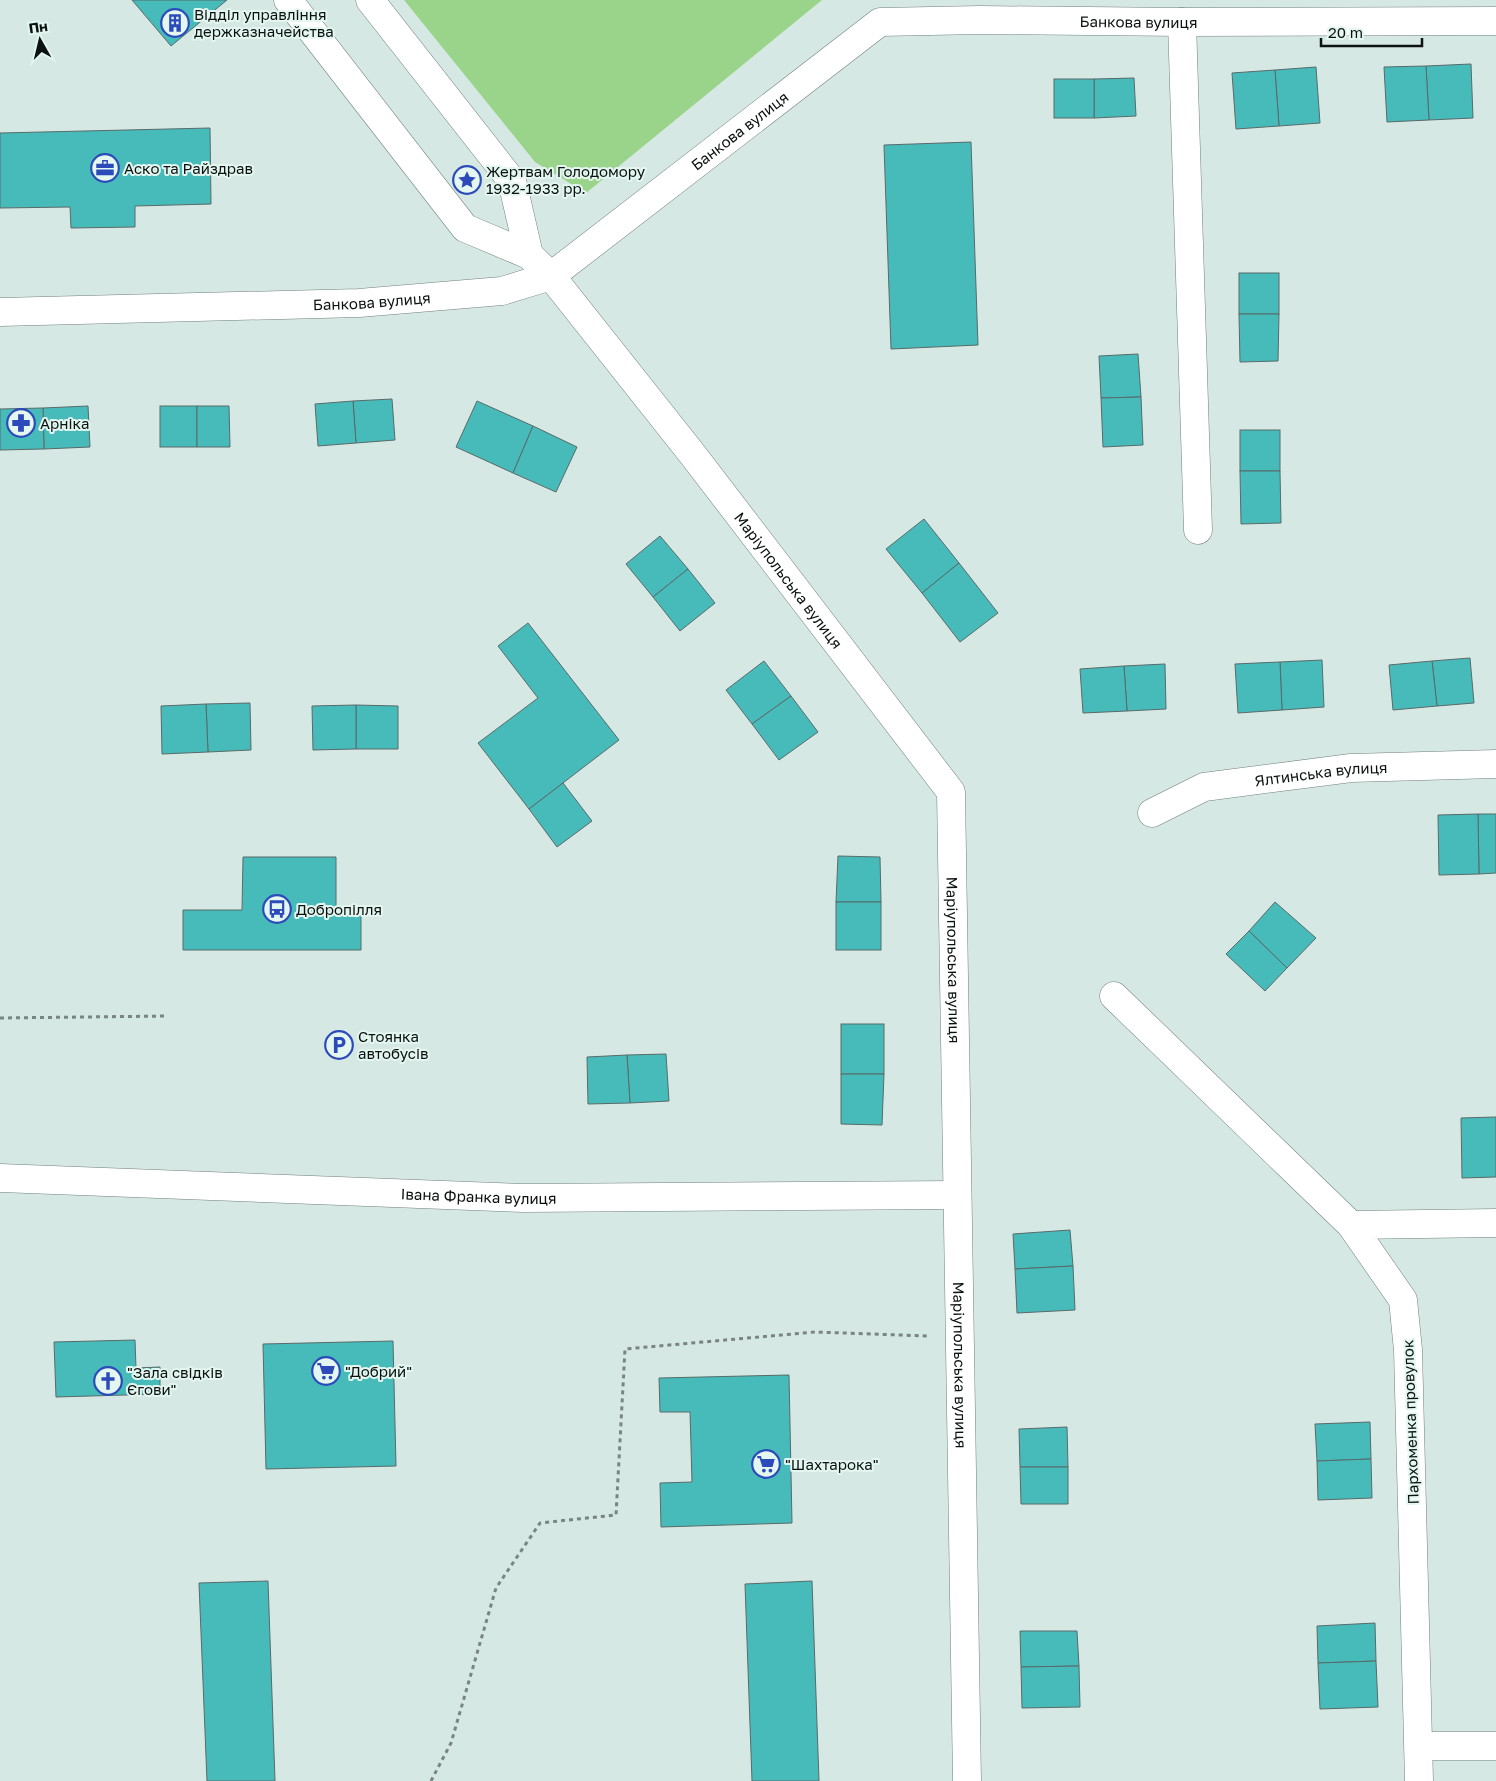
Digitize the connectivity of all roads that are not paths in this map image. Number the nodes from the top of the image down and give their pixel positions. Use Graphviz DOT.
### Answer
graph roads {
  1 [pos="288,0"];
  2 [pos="370,0"];
  3 [pos="1496,21"];
  4 [pos="1182,22"];
  5 [pos="530,255"];
  6 [pos="551,276"];
  7 [pos="0,312"];
  8 [pos="1198,530"];
  9 [pos="1496,764"];
  10 [pos="1152,813"];
  11 [pos="1114,996"];
  12 [pos="0,1178"];
  13 [pos="957,1195"];
  14 [pos="1496,1222"];
  15 [pos="1351,1224"];
  16 [pos="1419,1746"];
  17 [pos="1496,1746"];
  18 [pos="967,1781"];
  19 [pos="1419,1781"];
  1 -- 5 [label="street"];
  2 -- 5 [label="street"];
  3 -- 4 [label="street, Банкова вулиця"];
  4 -- 6 [label="street, Банкова вулиця"];
  4 -- 8 [label="street"];
  5 -- 6 [label="street, Маріупольська вулиця"];
  6 -- 7 [label="street, Банкова вулиця"];
  6 -- 13 [label="street, Маріупольська вулиця"];
  9 -- 10 [label="street, Ялтинська вулиця"];
  11 -- 15 [label="street, Пархоменка провулок"];
  12 -- 13 [label="street, Івана Франка вулиця"];
  13 -- 18 [label="street, Маріупольська вулиця"];
  14 -- 15 [label="street"];
  15 -- 16 [label="street, Пархоменка провулок"];
  16 -- 17 [label="street"];
  16 -- 19 [label="street, Пархоменка провулок"];
}
